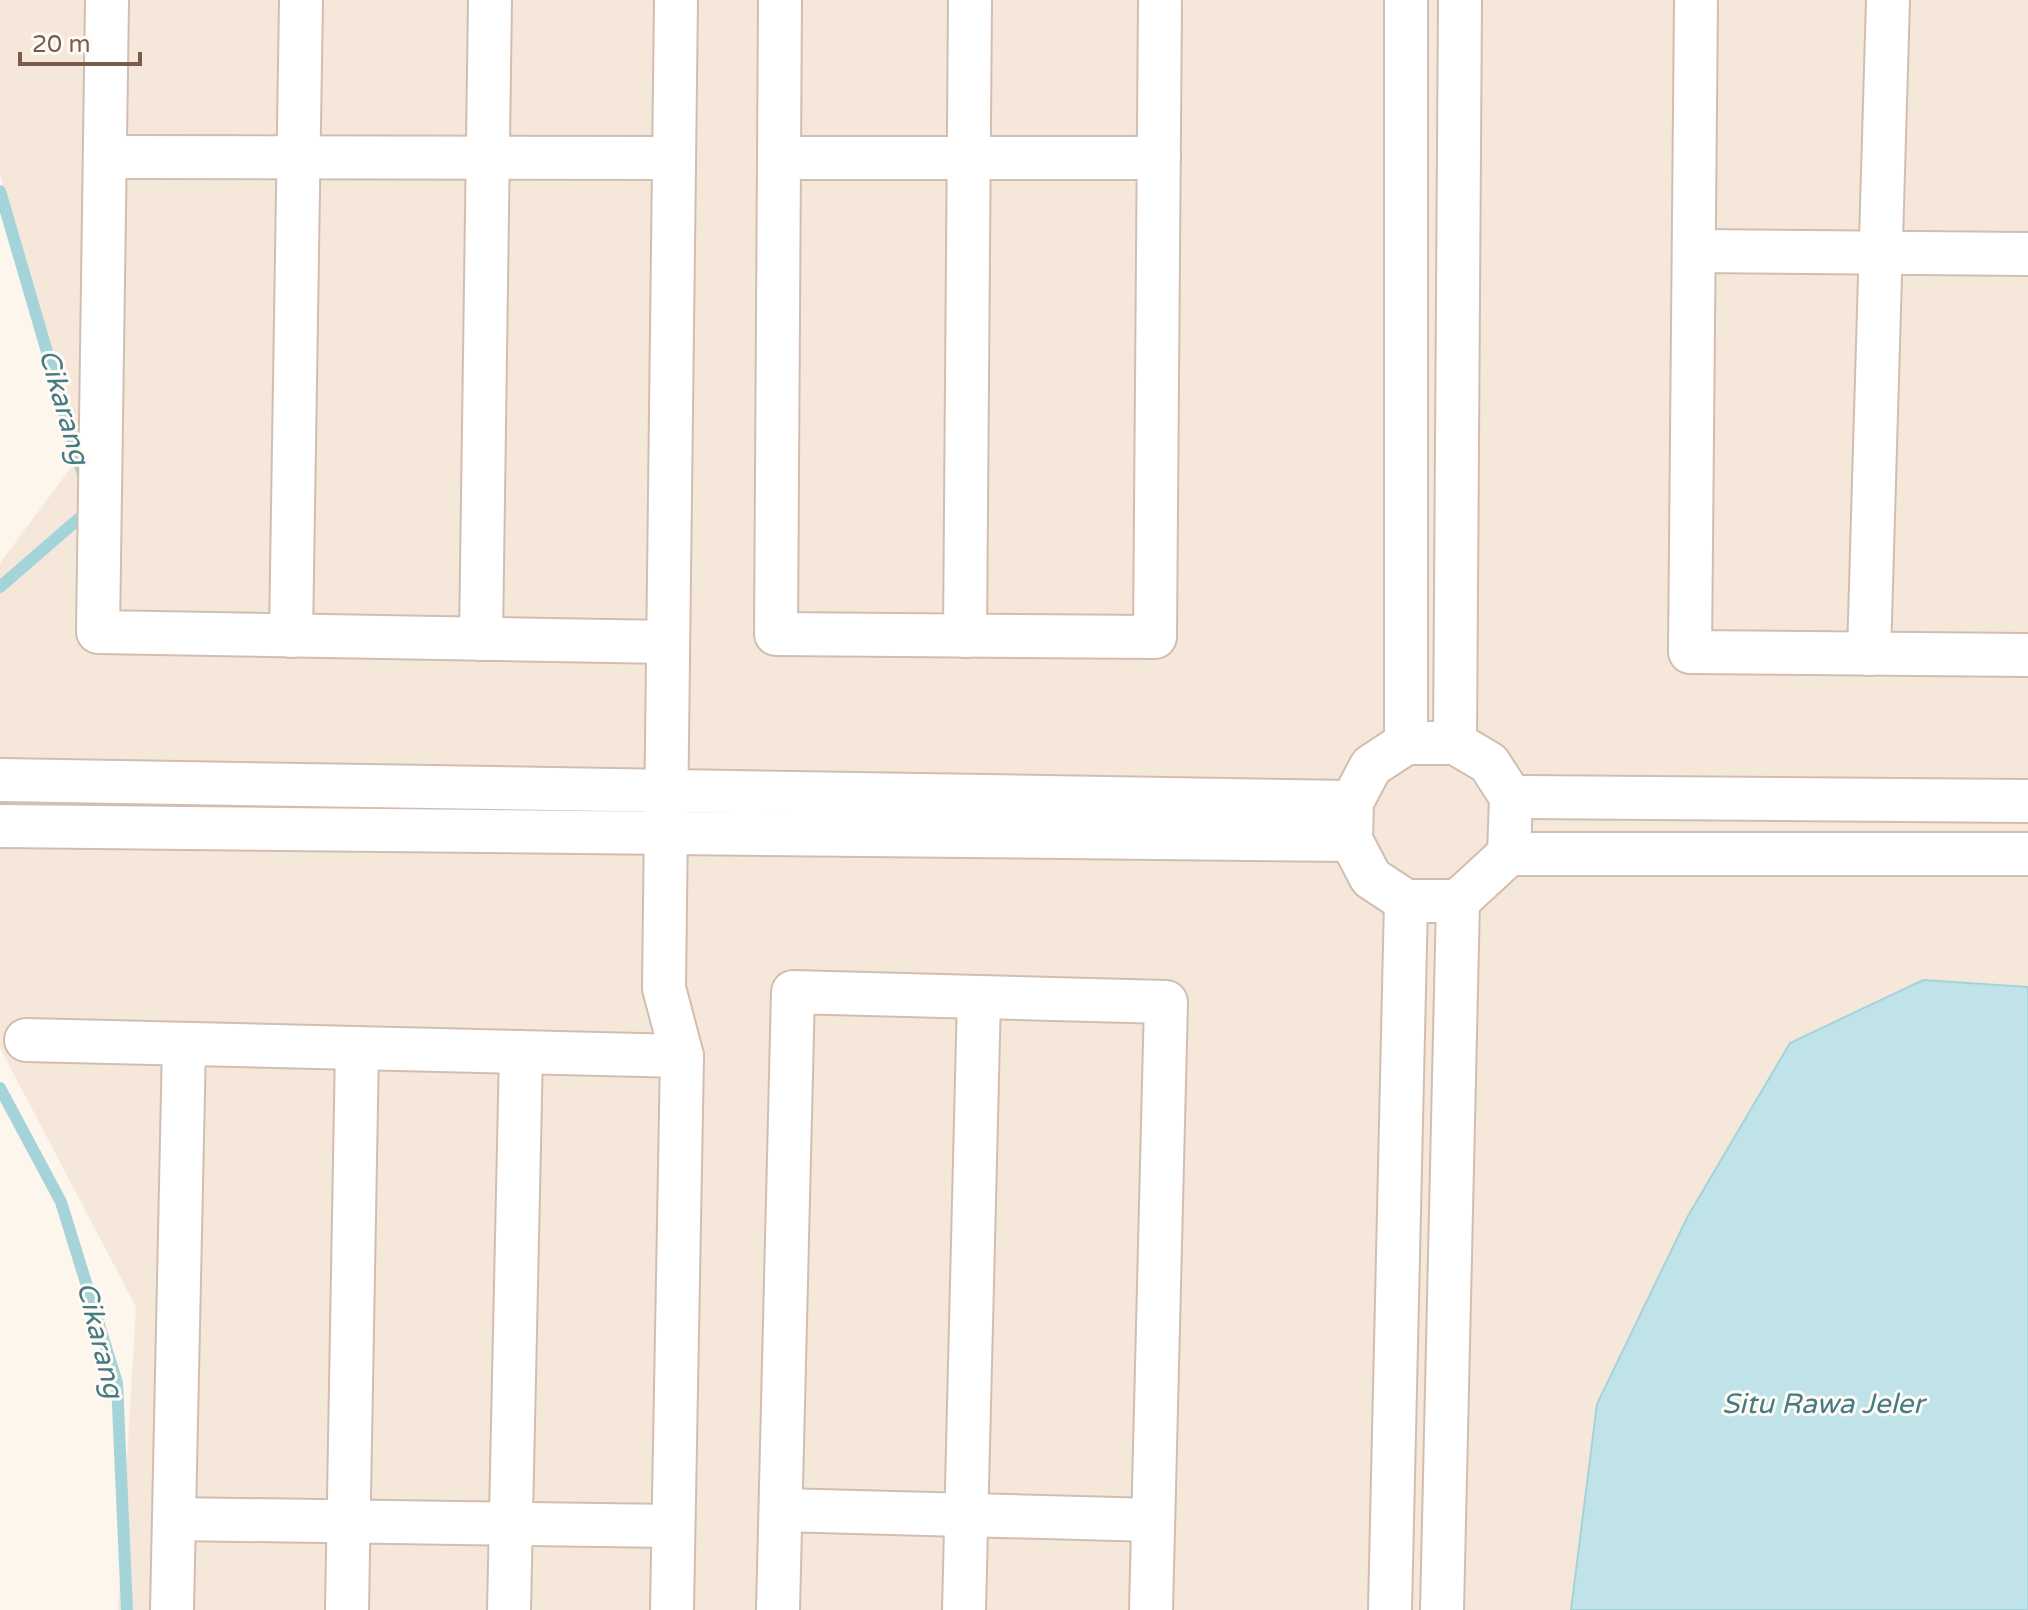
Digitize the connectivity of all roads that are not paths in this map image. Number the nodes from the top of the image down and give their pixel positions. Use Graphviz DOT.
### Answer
graph roads {
  1 [pos="107,0"];
  2 [pos="301,0"];
  3 [pos="490,0"];
  4 [pos="676,0"];
  5 [pos="780,0"];
  6 [pos="970,0"];
  7 [pos="1160,0"];
  8 [pos="1406,0"];
  9 [pos="1460,0"];
  10 [pos="1696,0"];
  11 [pos="1888,0"];
  12 [pos="105,157"];
  13 [pos="298,157"];
  14 [pos="488,157"];
  15 [pos="674,158"];
  16 [pos="779,158"];
  17 [pos="969,158"];
  18 [pos="1159,158"];
  19 [pos="1694,251"];
  20 [pos="1881,252"];
  21 [pos="2028,254"];
  22 [pos="1406,291"];
  23 [pos="1458,295"];
  24 [pos="291,636"];
  25 [pos="965,636"];
  26 [pos="481,639"];
  27 [pos="668,642"];
  28 [pos="1869,654"];
  29 [pos="2028,655"];
  30 [pos="1406,743"];
  31 [pos="1455,743"];
  32 [pos="0,780"];
  33 [pos="667,791"];
  34 [pos="1511,797"];
  35 [pos="2028,801"];
  36 [pos="1352,821"];
  37 [pos="0,826"];
  38 [pos="666,833"];
  39 [pos="1509,854"];
  40 [pos="2028,854"];
  41 [pos="1406,901"];
  42 [pos="1458,901"];
  43 [pos="979,997"];
  44 [pos="26,1040"];
  45 [pos="184,1044"];
  46 [pos="357,1048"];
  47 [pos="521,1052"];
  48 [pos="682,1056"];
  49 [pos="1393,1444"];
  50 [pos="1445,1444"];
  51 [pos="781,1510"];
  52 [pos="966,1515"];
  53 [pos="174,1519"];
  54 [pos="1153,1520"];
  55 [pos="349,1522"];
  56 [pos="511,1524"];
  57 [pos="673,1526"];
  58 [pos="172,1610"];
  59 [pos="347,1610"];
  60 [pos="509,1610"];
  61 [pos="672,1610"];
  62 [pos="778,1610"];
  63 [pos="964,1610"];
  64 [pos="1151,1610"];
  65 [pos="1390,1610"];
  66 [pos="1442,1610"];
  1 -- 12 [label="street"];
  2 -- 13 [label="street"];
  3 -- 14 [label="street"];
  4 -- 15 [label="street"];
  5 -- 16 [label="street"];
  6 -- 17 [label="street"];
  7 -- 18 [label="street"];
  8 -- 22 [label="street"];
  9 -- 23 [label="street"];
  10 -- 19 [label="street"];
  11 -- 20 [label="street"];
  12 -- 13 [label="street"];
  12 -- 24 [label="street"];
  13 -- 14 [label="street"];
  13 -- 24 [label="street"];
  14 -- 15 [label="street"];
  14 -- 26 [label="street"];
  15 -- 27 [label="street"];
  16 -- 17 [label="street"];
  16 -- 25 [label="street"];
  17 -- 18 [label="street"];
  17 -- 25 [label="street"];
  18 -- 25 [label="street"];
  19 -- 20 [label="street"];
  19 -- 28 [label="street"];
  20 -- 21 [label="street"];
  20 -- 28 [label="street"];
  22 -- 23 [label="street"];
  22 -- 30 [label="street"];
  23 -- 31 [label="street"];
  24 -- 26 [label="street"];
  26 -- 27 [label="street"];
  27 -- 33 [label="street"];
  28 -- 29 [label="street"];
  30 -- 31 [label="street"];
  30 -- 36 [label="street"];
  31 -- 34 [label="street"];
  32 -- 33 [label="street"];
  33 -- 36 [label="street"];
  33 -- 38 [label="street"];
  34 -- 35 [label="street"];
  34 -- 39 [label="street"];
  36 -- 38 [label="street"];
  36 -- 41 [label="street"];
  37 -- 38 [label="street"];
  38 -- 48 [label="street"];
  39 -- 40 [label="street"];
  39 -- 42 [label="street"];
  41 -- 42 [label="street"];
  41 -- 49 [label="street"];
  42 -- 50 [label="street"];
  43 -- 51 [label="street"];
  43 -- 52 [label="street"];
  43 -- 54 [label="street"];
  44 -- 45 [label="street"];
  45 -- 46 [label="street"];
  45 -- 53 [label="street"];
  46 -- 47 [label="street"];
  46 -- 55 [label="street"];
  47 -- 48 [label="street"];
  47 -- 56 [label="street"];
  48 -- 57 [label="street"];
  49 -- 50 [label="street"];
  49 -- 65 [label="street"];
  50 -- 66 [label="street"];
  51 -- 52 [label="street"];
  51 -- 62 [label="street"];
  52 -- 54 [label="street"];
  52 -- 63 [label="street"];
  53 -- 55 [label="street"];
  53 -- 58 [label="street"];
  54 -- 64 [label="street"];
  55 -- 56 [label="street"];
  55 -- 59 [label="street"];
  56 -- 57 [label="street"];
  56 -- 60 [label="street"];
  57 -- 61 [label="street"];
}
